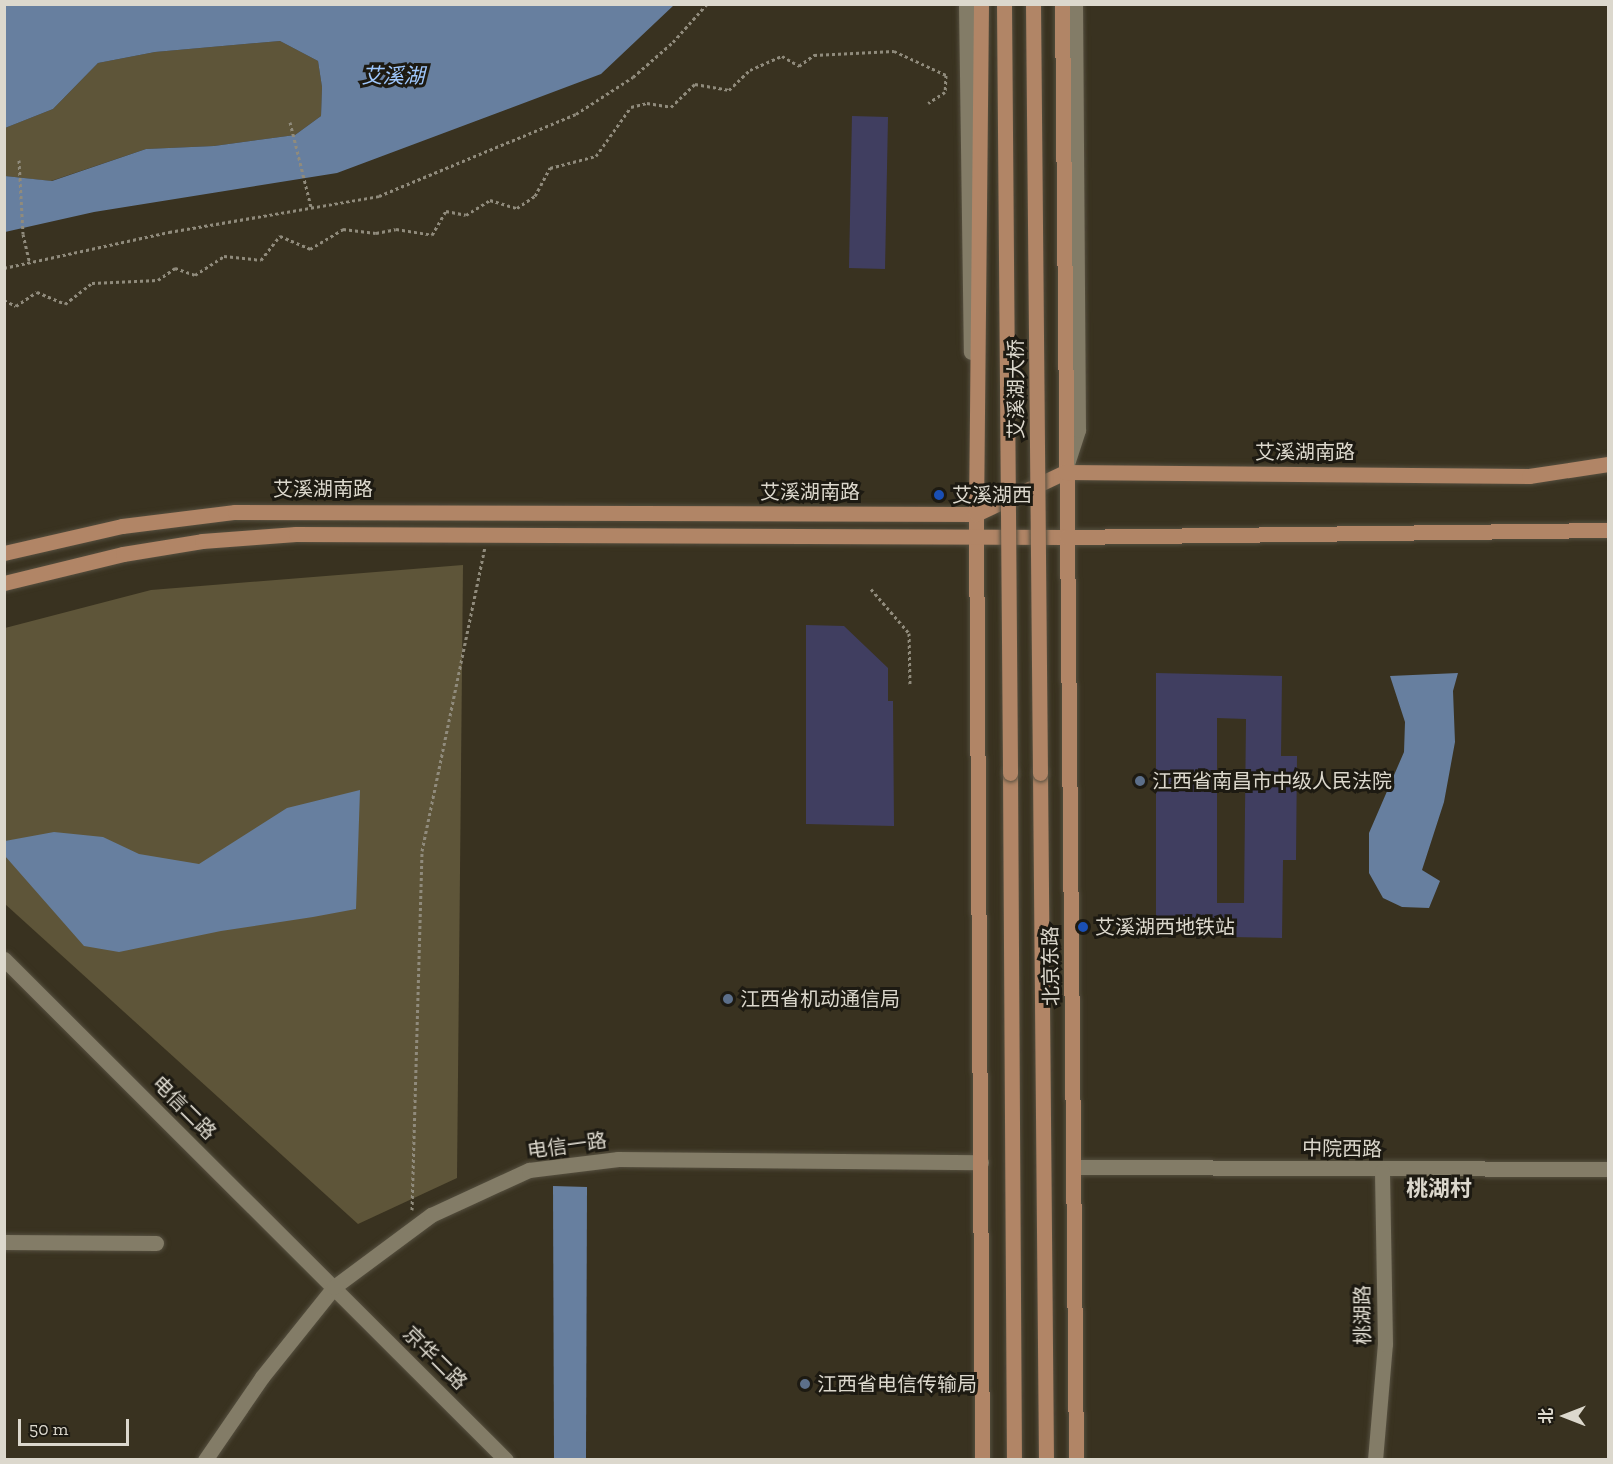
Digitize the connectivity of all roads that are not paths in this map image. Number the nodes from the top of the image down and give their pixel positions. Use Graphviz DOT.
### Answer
graph roads {
  1 [pos="966,4"];
  2 [pos="1004,4"];
  3 [pos="1033,4"];
  4 [pos="1075,4"];
  5 [pos="1062,10"];
  6 [pos="976,14"];
  7 [pos="1608,464"];
  8 [pos="1065,472"];
  9 [pos="976,513"];
  10 [pos="1608,530"];
  11 [pos="976,537"];
  12 [pos="1066,537"];
  13 [pos="4,553"];
  14 [pos="4,583"];
  15 [pos="1010,773"];
  16 [pos="1040,773"];
  17 [pos="4,959"];
  18 [pos="981,1162"];
  19 [pos="1075,1167"];
  20 [pos="1608,1168"];
  21 [pos="1382,1171"];
  22 [pos="4,1242"];
  23 [pos="156,1243"];
  24 [pos="334,1287"];
  25 [pos="206,1460"];
  26 [pos="506,1460"];
  27 [pos="982,1460"];
  28 [pos="1014,1460"];
  29 [pos="1046,1460"];
  30 [pos="1076,1460"];
  31 [pos="1375,1460"];
  1 -- 6 [label="street"];
  2 -- 15 [label="main road, 艾溪湖大桥, bridge"];
  3 -- 16 [label="main road, 艾溪湖大桥, bridge"];
  4 -- 8 [label="street"];
  5 -- 8 [label="main road, 北京东路"];
  6 -- 9 [label="main road"];
  7 -- 8 [label="main road, 艾溪湖南路"];
  8 -- 9 [label="main road, 艾溪湖南路"];
  8 -- 12 [label="main road, 北京东路"];
  9 -- 11 [label="main road"];
  9 -- 13 [label="main road, 艾溪湖南路"];
  10 -- 12 [label="main road"];
  11 -- 12 [label="main road"];
  11 -- 14 [label="main road"];
  11 -- 18 [label="main road"];
  12 -- 19 [label="main road, 北京东路"];
  15 -- 28 [label="main road, 北京东路"];
  16 -- 29 [label="main road, 北京东路"];
  17 -- 24 [label="street, 电信二路"];
  18 -- 24 [label="street, 电信一路"];
  18 -- 27 [label="main road"];
  19 -- 21 [label="street, 中院西路"];
  19 -- 30 [label="main road, 北京东路"];
  20 -- 21 [label="street, 中院西路"];
  21 -- 31 [label="street, 桃湖路"];
  22 -- 23 [label="street"];
  24 -- 25 [label="street, 电信一路"];
  24 -- 26 [label="street, 京华二路"];
}
